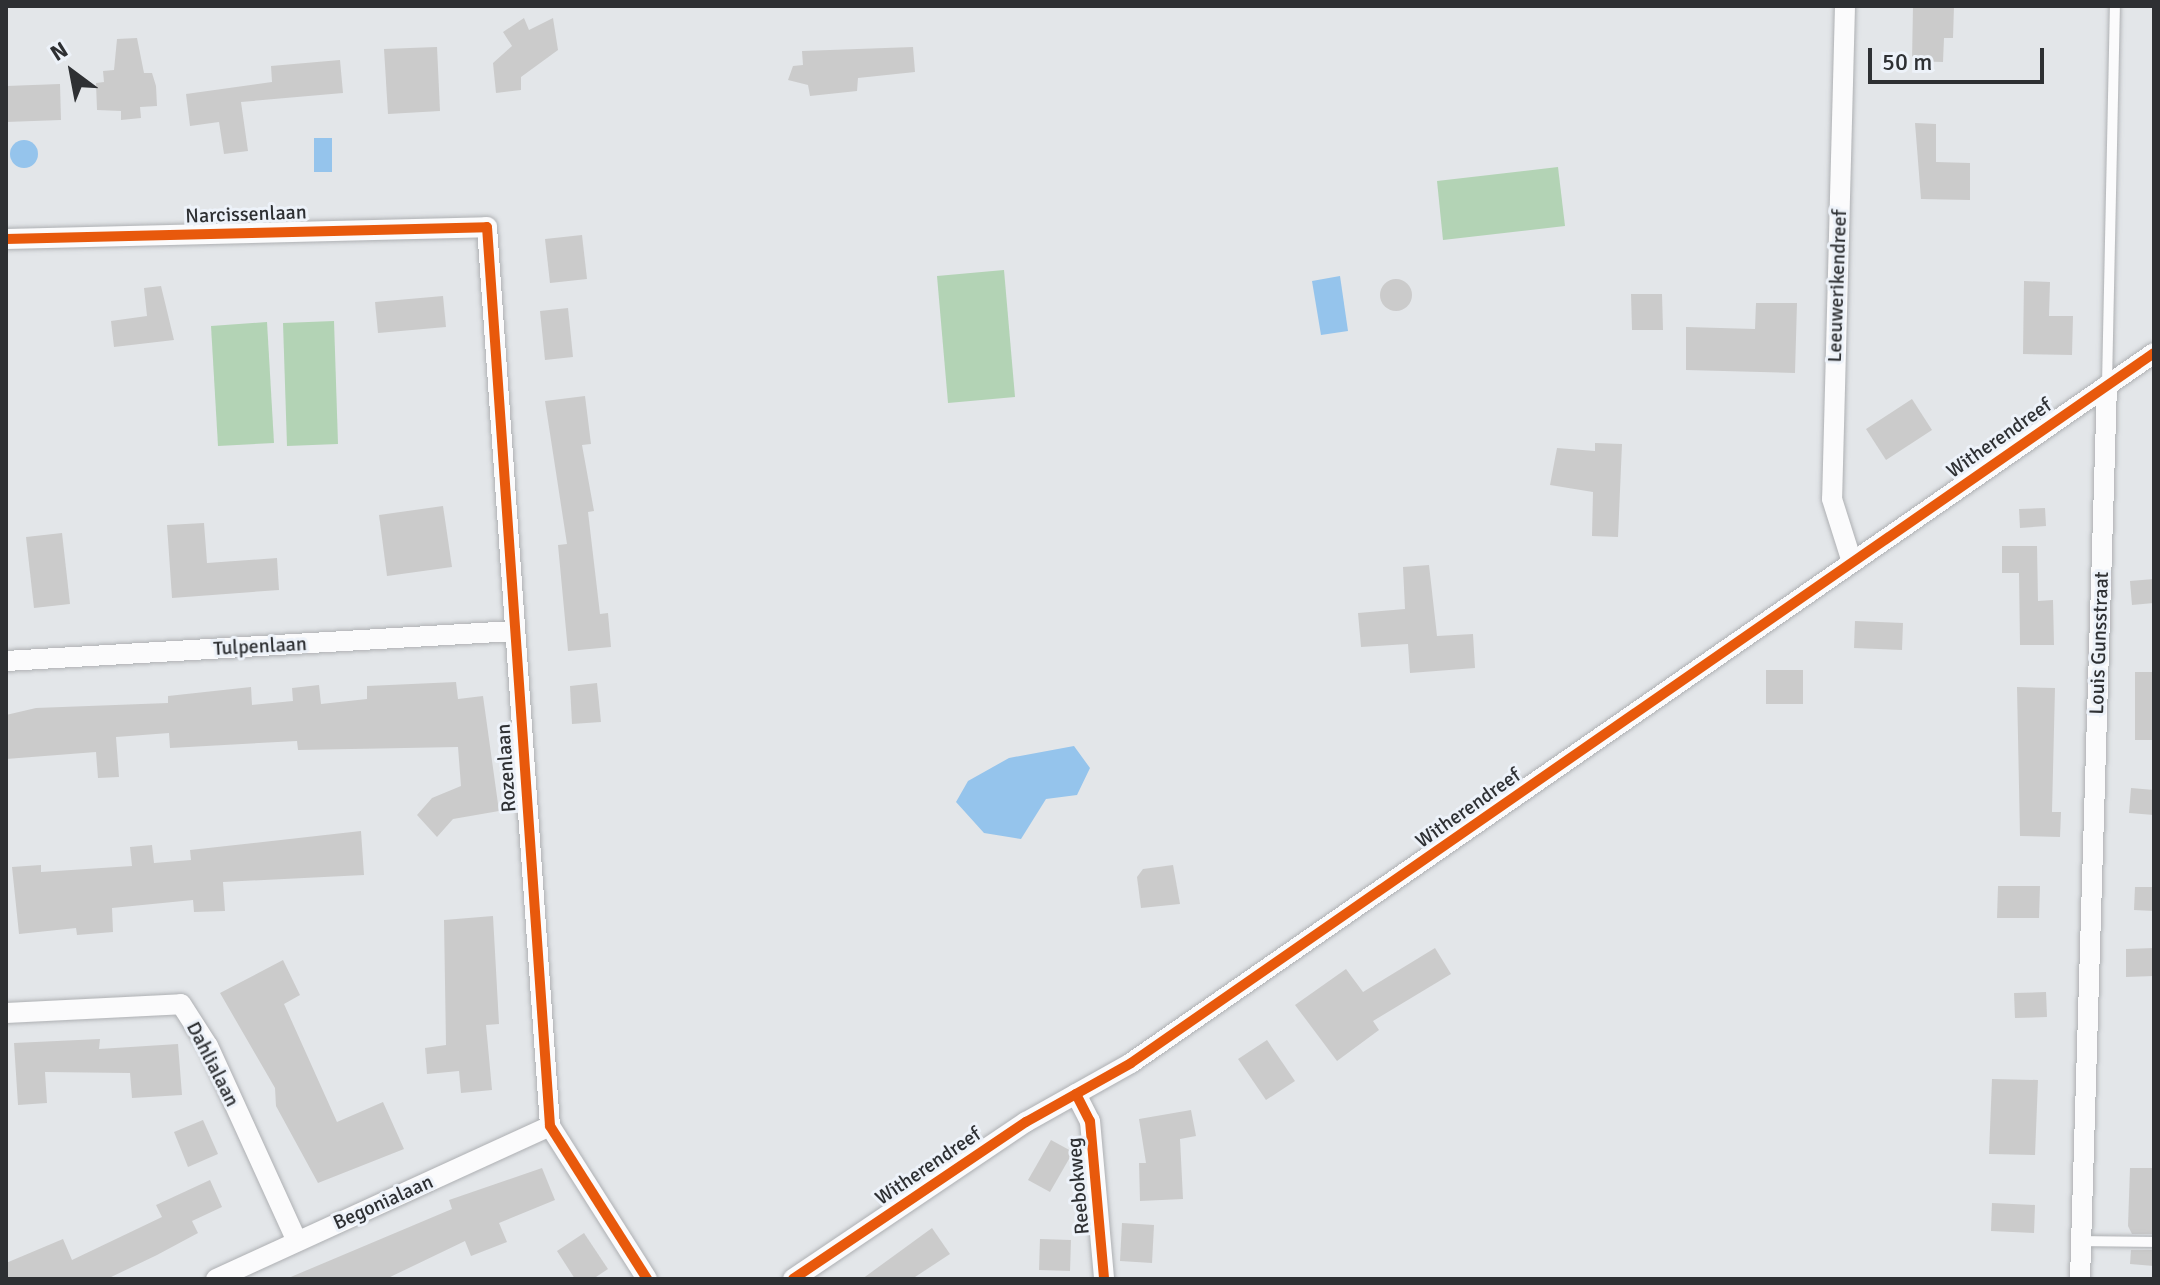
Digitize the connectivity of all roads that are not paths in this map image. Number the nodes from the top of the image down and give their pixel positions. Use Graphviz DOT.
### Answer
graph roads {
  1 [pos="1845,6"];
  2 [pos="2115,6"];
  3 [pos="487,227"];
  4 [pos="6,239"];
  5 [pos="2154,353"];
  6 [pos="2107,385"];
  7 [pos="1852,562"];
  8 [pos="514,631"];
  9 [pos="6,661"];
  10 [pos="6,1013"];
  11 [pos="1076,1094"];
  12 [pos="550,1126"];
  13 [pos="297,1241"];
  14 [pos="2081,1241"];
  15 [pos="2154,1242"];
  16 [pos="216,1279"];
  17 [pos="647,1279"];
  18 [pos="793,1279"];
  19 [pos="1104,1279"];
  20 [pos="2080,1279"];
  1 -- 7 [label="street, Leeuwerikendreef"];
  2 -- 6 [label="lane, Louis Gunsstraat"];
  3 -- 4 [label="street, Narcissenlaan"];
  3 -- 8 [label="street, Rozenlaan"];
  5 -- 6 [label="street, Witherendreef"];
  6 -- 7 [label="street, Witherendreef"];
  6 -- 14 [label="street, Louis Gunsstraat"];
  7 -- 11 [label="street, Witherendreef"];
  8 -- 9 [label="street, Tulpenlaan"];
  8 -- 12 [label="street, Rozenlaan"];
  10 -- 13 [label="street, Dahlialaan"];
  11 -- 18 [label="street, Witherendreef"];
  11 -- 19 [label="street, Reebokweg"];
  12 -- 13 [label="street, Begonialaan"];
  12 -- 17 [label="street, Rozenlaan"];
  13 -- 16 [label="street, Begonialaan"];
  14 -- 15 [label="lane"];
  14 -- 20 [label="street, Louis Gunsstraat"];
}
